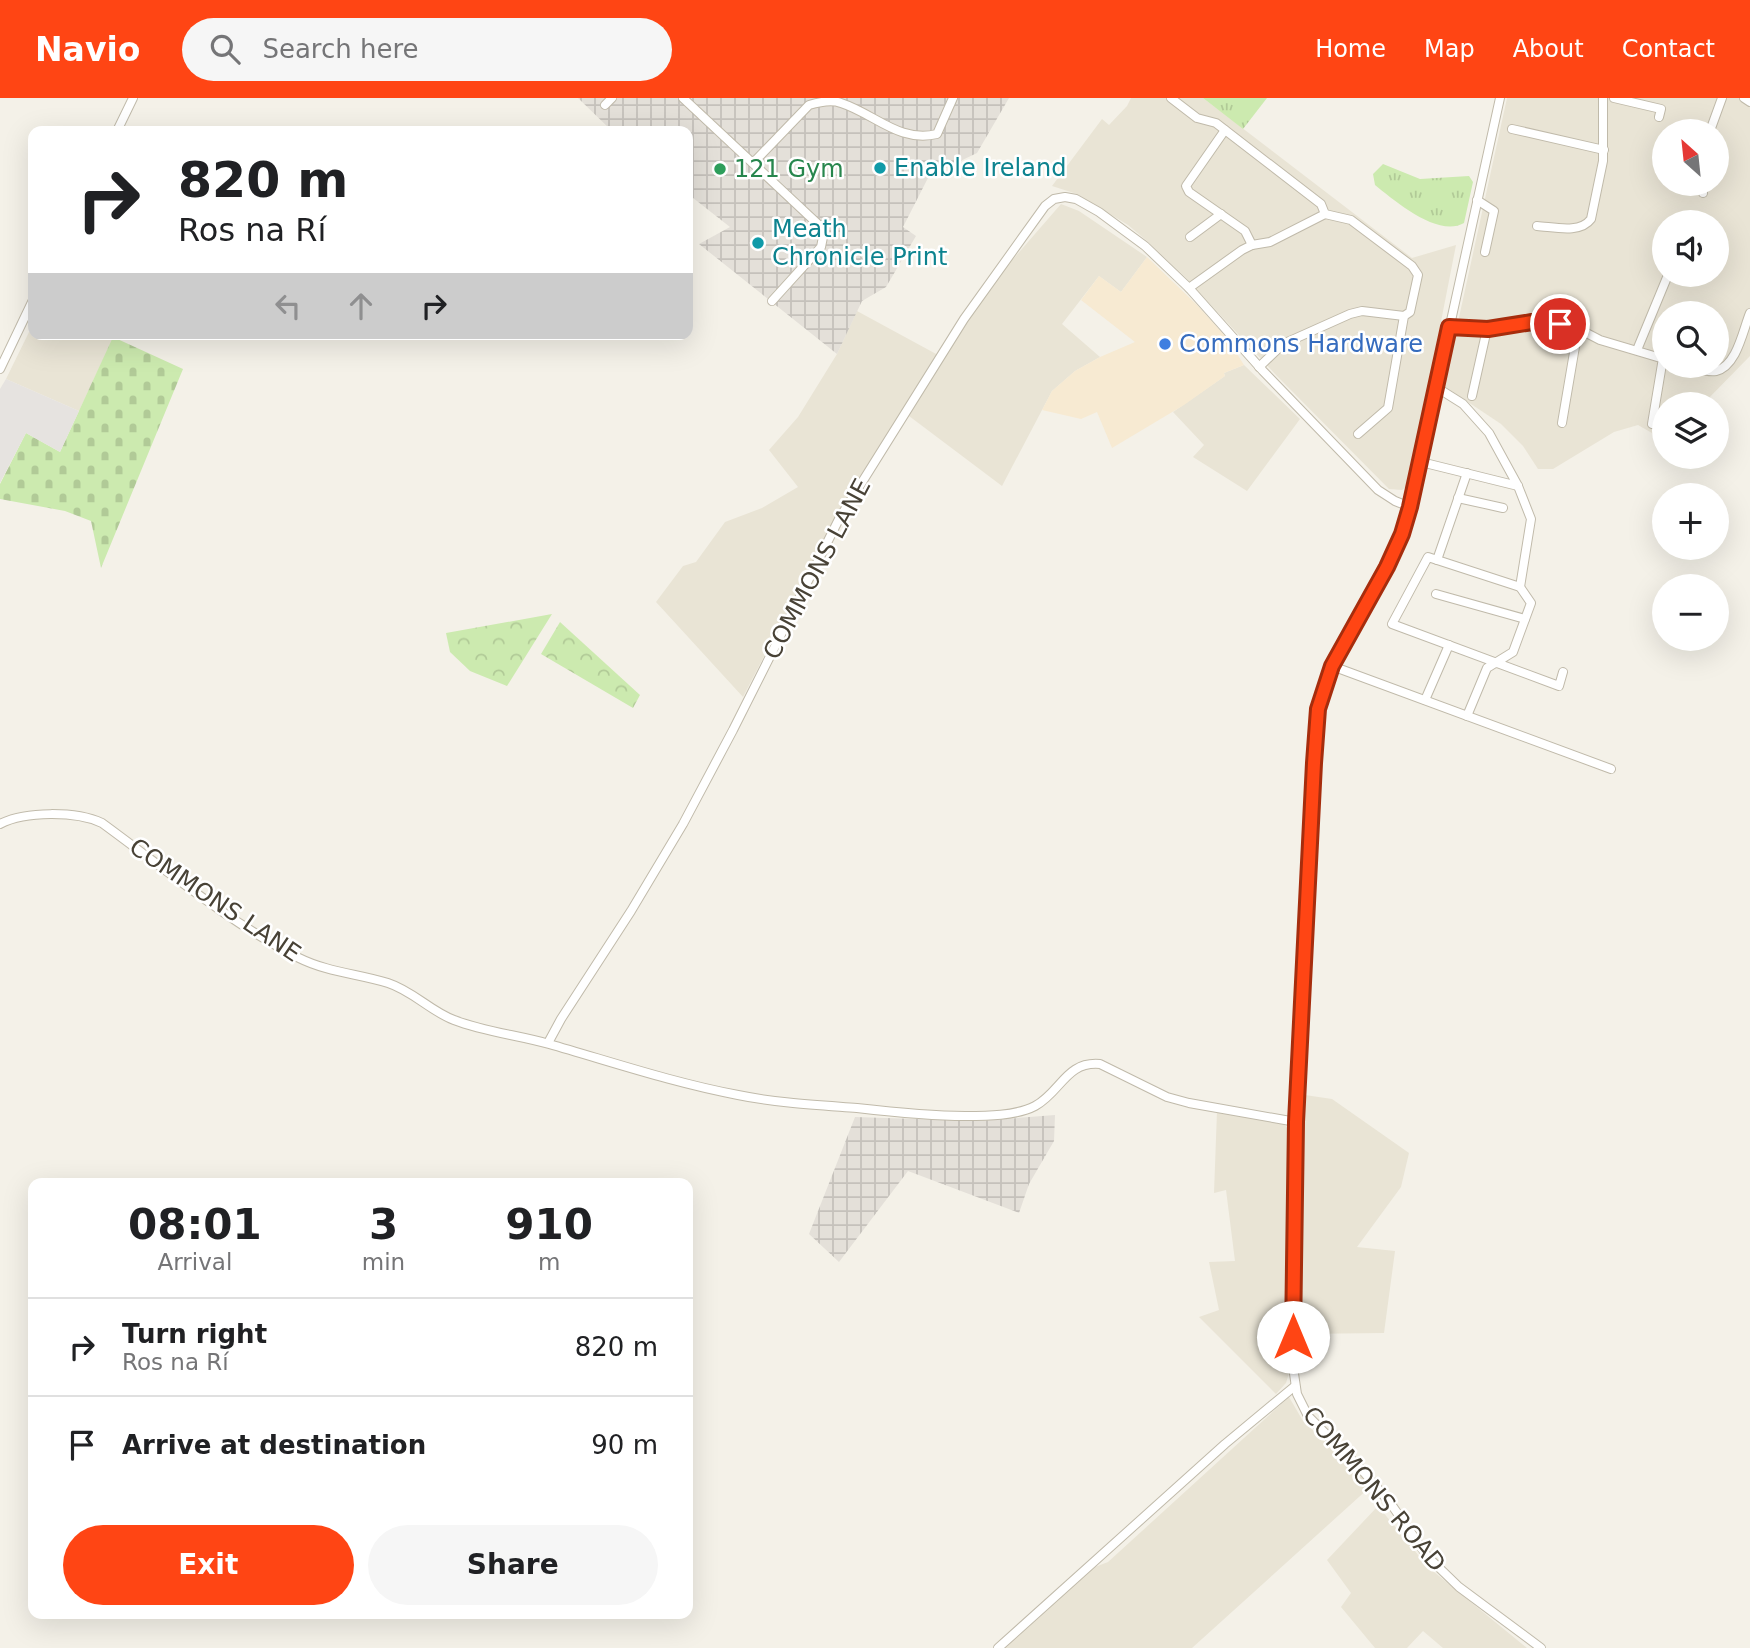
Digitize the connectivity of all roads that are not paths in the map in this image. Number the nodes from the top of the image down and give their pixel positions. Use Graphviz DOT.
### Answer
graph roads {
  1 [pos="134,98"];
  2 [pos="683,98"];
  3 [pos="953,98"];
  4 [pos="1171,98"];
  5 [pos="1500,98"];
  6 [pos="1603,98"];
  7 [pos="1614,98"];
  8 [pos="1722,98"];
  9 [pos="1744,98"];
  10 [pos="1750,102"];
  11 [pos="1659,117"];
  12 [pos="1714,119"];
  13 [pos="120,126"];
  14 [pos="1512,129"];
  15 [pos="1225,130"];
  16 [pos="1604,150"];
  17 [pos="753,163"];
  18 [pos="1477,200"];
  19 [pos="1221,214"];
  20 [pos="1325,214"];
  21 [pos="1537,226"];
  22 [pos="1190,237"];
  23 [pos="1252,245"];
  24 [pos="1485,252"];
  25 [pos="1663,287"];
  26 [pos="1189,288"];
  27 [pos="772,302"];
  28 [pos="28,310"];
  29 [pos="1750,313"];
  30 [pos="1404,316"];
  31 [pos="1449,327"];
  32 [pos="1488,329"];
  33 [pos="1578,329"];
  34 [pos="1637,351"];
  35 [pos="1652,355"];
  36 [pos="1729,360"];
  37 [pos="1259,367"];
  38 [pos="0,369"];
  39 [pos="1436,387"];
  40 [pos="1472,396"];
  41 [pos="1562,423"];
  42 [pos="1358,434"];
  43 [pos="1421,462"];
  44 [pos="1467,473"];
  45 [pos="1518,486"];
  46 [pos="1458,498"];
  47 [pos="1410,507"];
  48 [pos="1503,509"];
  49 [pos="1437,560"];
  50 [pos="1520,586"];
  51 [pos="1436,594"];
  52 [pos="1525,619"];
  53 [pos="1448,645"];
  54 [pos="1495,662"];
  55 [pos="1332,666"];
  56 [pos="1563,672"];
  57 [pos="1425,700"];
  58 [pos="1467,716"];
  59 [pos="1611,769"];
  60 [pos="0,824"];
  61 [pos="548,1044"];
  62 [pos="1296,1122"];
  63 [pos="1295,1386"];
  64 [pos="998,1648"];
  65 [pos="1541,1648"];
  1 -- 13 [label="street"];
  2 -- 17 [label="street"];
  3 -- 17 [label="street"];
  4 -- 15 [label="street"];
  5 -- 18 [label="street, COMMONS ROAD"];
  6 -- 16 [label="street"];
  7 -- 11 [label="street"];
  8 -- 12 [label="street"];
  9 -- 10 [label="street"];
  14 -- 16 [label="street"];
  15 -- 19 [label="street"];
  15 -- 20 [label="street"];
  16 -- 21 [label="street"];
  17 -- 27 [label="street"];
  18 -- 24 [label="street"];
  18 -- 31 [label="street, COMMONS ROAD"];
  19 -- 22 [label="street"];
  19 -- 23 [label="street"];
  20 -- 23 [label="street"];
  20 -- 30 [label="street"];
  23 -- 26 [label="street"];
  25 -- 34 [label="street"];
  26 -- 37 [label="street, COMMONS LANE"];
  26 -- 61 [label="street, COMMONS LANE"];
  28 -- 38 [label="street"];
  29 -- 36 [label="street"];
  30 -- 37 [label="street"];
  30 -- 42 [label="street"];
  31 -- 32 [label="street"];
  31 -- 39 [label="street, COMMONS ROAD"];
  32 -- 33 [label="street"];
  32 -- 40 [label="street"];
  33 -- 34 [label="street"];
  33 -- 41 [label="street"];
  34 -- 35 [label="street"];
  37 -- 47 [label="street, COMMONS LANE"];
  39 -- 43 [label="street, COMMONS ROAD"];
  39 -- 45 [label="street"];
  43 -- 44 [label="street"];
  43 -- 47 [label="street, COMMONS ROAD"];
  44 -- 45 [label="street"];
  44 -- 46 [label="street"];
  45 -- 50 [label="street"];
  46 -- 48 [label="street"];
  46 -- 49 [label="street"];
  47 -- 55 [label="street, COMMONS ROAD"];
  49 -- 50 [label="street"];
  49 -- 53 [label="street"];
  50 -- 52 [label="street"];
  51 -- 52 [label="street"];
  52 -- 54 [label="street"];
  53 -- 54 [label="street"];
  53 -- 57 [label="street"];
  54 -- 56 [label="street"];
  54 -- 58 [label="street"];
  55 -- 57 [label="street"];
  55 -- 62 [label="street, COMMONS ROAD"];
  57 -- 58 [label="street"];
  58 -- 59 [label="street"];
  60 -- 61 [label="street, COMMONS LANE"];
  61 -- 62 [label="street, COMMONS LANE"];
  62 -- 63 [label="street, COMMONS ROAD"];
  63 -- 64 [label="street"];
  63 -- 65 [label="street, COMMONS ROAD"];
}
